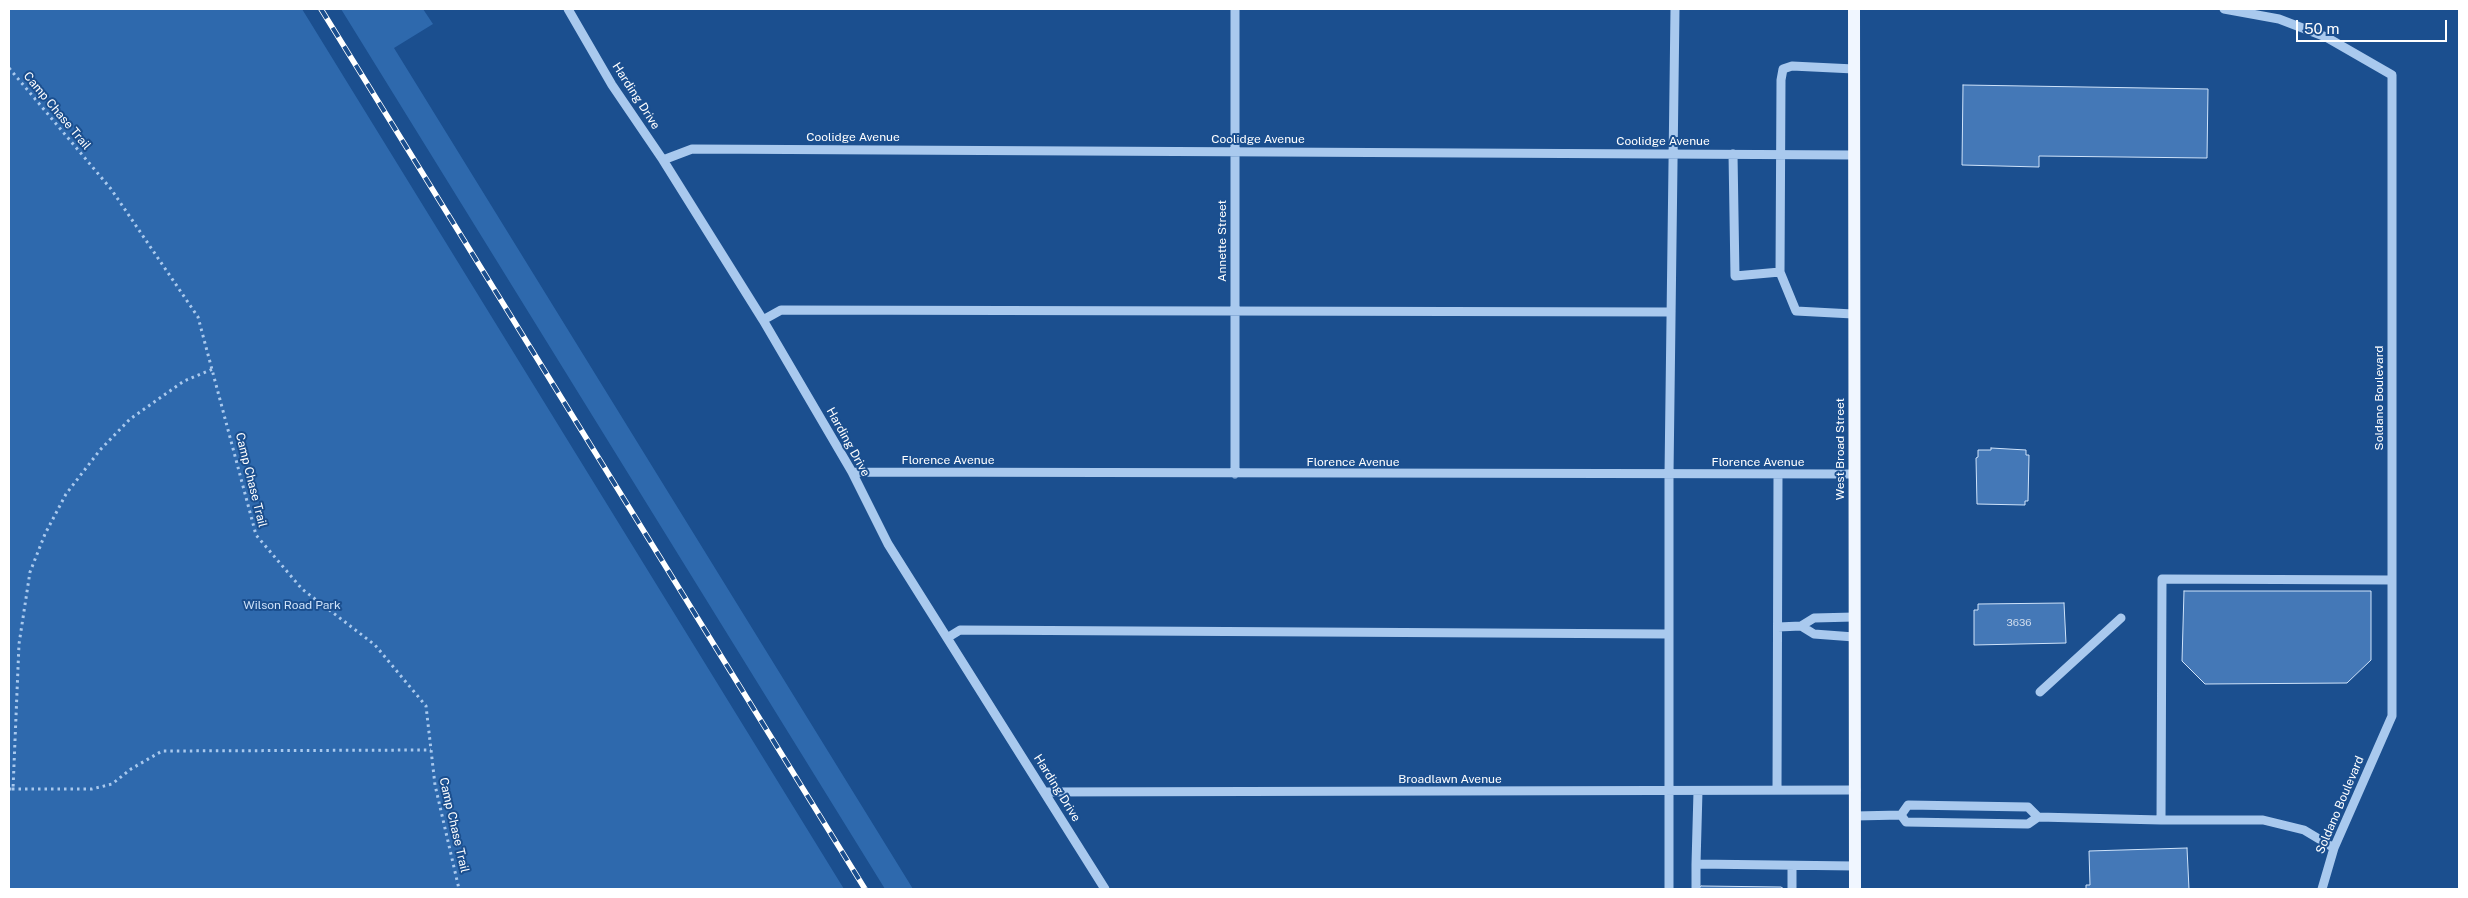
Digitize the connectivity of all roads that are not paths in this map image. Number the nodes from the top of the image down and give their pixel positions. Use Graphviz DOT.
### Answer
graph roads {
  1 [pos="568,9"];
  2 [pos="1235,9"];
  3 [pos="1674,9"];
  4 [pos="1854,9"];
  5 [pos="2224,9"];
  6 [pos="1854,69"];
  7 [pos="1235,152"];
  8 [pos="1672,154"];
  9 [pos="1733,154"];
  10 [pos="1780,154"];
  11 [pos="1854,154"];
  12 [pos="663,160"];
  13 [pos="1780,272"];
  14 [pos="1234,312"];
  15 [pos="1670,312"];
  16 [pos="1853,314"];
  17 [pos="763,320"];
  18 [pos="852,472"];
  19 [pos="1235,474"];
  20 [pos="1669,474"];
  21 [pos="1778,474"];
  22 [pos="1854,474"];
  23 [pos="2391,580"];
  24 [pos="1854,617"];
  25 [pos="2121,618"];
  26 [pos="1801,626"];
  27 [pos="1778,627"];
  28 [pos="1669,634"];
  29 [pos="1854,637"];
  30 [pos="947,638"];
  31 [pos="2040,692"];
  32 [pos="1778,790"];
  33 [pos="1856,790"];
  34 [pos="1669,791"];
  35 [pos="1698,791"];
  36 [pos="1044,792"];
  37 [pos="1901,815"];
  38 [pos="1855,816"];
  39 [pos="2038,817"];
  40 [pos="2161,820"];
  41 [pos="2334,848"];
  42 [pos="1696,864"];
  43 [pos="1792,866"];
  44 [pos="1856,866"];
  45 [pos="1105,889"];
  46 [pos="1669,889"];
  47 [pos="1696,889"];
  48 [pos="1792,889"];
  49 [pos="1856,889"];
  50 [pos="2322,889"];
  1 -- 12 [label="street, Harding Drive"];
  2 -- 7 [label="street, Annette Street"];
  3 -- 8 [label="street"];
  4 -- 6 [label="main road, West Broad Street"];
  5 -- 23 [label="street, Soldano Boulevard"];
  6 -- 10 [label="street"];
  6 -- 11 [label="main road, West Broad Street"];
  7 -- 8 [label="street, Coolidge Avenue"];
  7 -- 12 [label="street, Coolidge Avenue"];
  7 -- 14 [label="street, Annette Street"];
  8 -- 9 [label="street, Coolidge Avenue"];
  8 -- 15 [label="street"];
  9 -- 10 [label="street, Coolidge Avenue"];
  9 -- 13 [label="street"];
  10 -- 11 [label="street, Coolidge Avenue"];
  10 -- 13 [label="street"];
  11 -- 16 [label="main road, West Broad Street"];
  12 -- 17 [label="street, Harding Drive"];
  13 -- 16 [label="street"];
  14 -- 15 [label="street"];
  14 -- 17 [label="street"];
  14 -- 19 [label="street, Annette Street"];
  15 -- 20 [label="street"];
  16 -- 22 [label="main road, West Broad Street"];
  17 -- 18 [label="street, Harding Drive"];
  18 -- 19 [label="street, Florence Avenue"];
  18 -- 30 [label="street, Harding Drive"];
  19 -- 20 [label="street, Florence Avenue"];
  20 -- 21 [label="street, Florence Avenue"];
  20 -- 28 [label="street"];
  21 -- 22 [label="street, Florence Avenue"];
  21 -- 27 [label="street"];
  22 -- 24 [label="main road, West Broad Street"];
  23 -- 40 [label="street"];
  23 -- 41 [label="street, Soldano Boulevard"];
  24 -- 26 [label="street"];
  24 -- 29 [label="main road, West Broad Street"];
  25 -- 31 [label="street"];
  26 -- 27 [label="street"];
  26 -- 29 [label="street"];
  27 -- 32 [label="street"];
  28 -- 30 [label="street"];
  28 -- 34 [label="street"];
  29 -- 33 [label="main road, West Broad Street"];
  30 -- 36 [label="street, Harding Drive"];
  32 -- 33 [label="street, Broadlawn Avenue"];
  32 -- 35 [label="street, Broadlawn Avenue"];
  33 -- 38 [label="main road, West Broad Street"];
  34 -- 35 [label="street, Broadlawn Avenue"];
  34 -- 36 [label="street, Broadlawn Avenue"];
  34 -- 46 [label="street"];
  35 -- 42 [label="street"];
  36 -- 45 [label="street, Harding Drive"];
  37 -- 38 [label="street"];
  37 -- 39 [label="street"];
  37 -- 39 [label="street"];
  38 -- 44 [label="main road, West Broad Street"];
  39 -- 40 [label="street"];
  40 -- 41 [label="street"];
  41 -- 50 [label="street, Soldano Boulevard"];
  42 -- 43 [label="street"];
  42 -- 47 [label="street"];
  43 -- 44 [label="street"];
  43 -- 48 [label="street"];
  44 -- 49 [label="main road, West Broad Street"];
}
